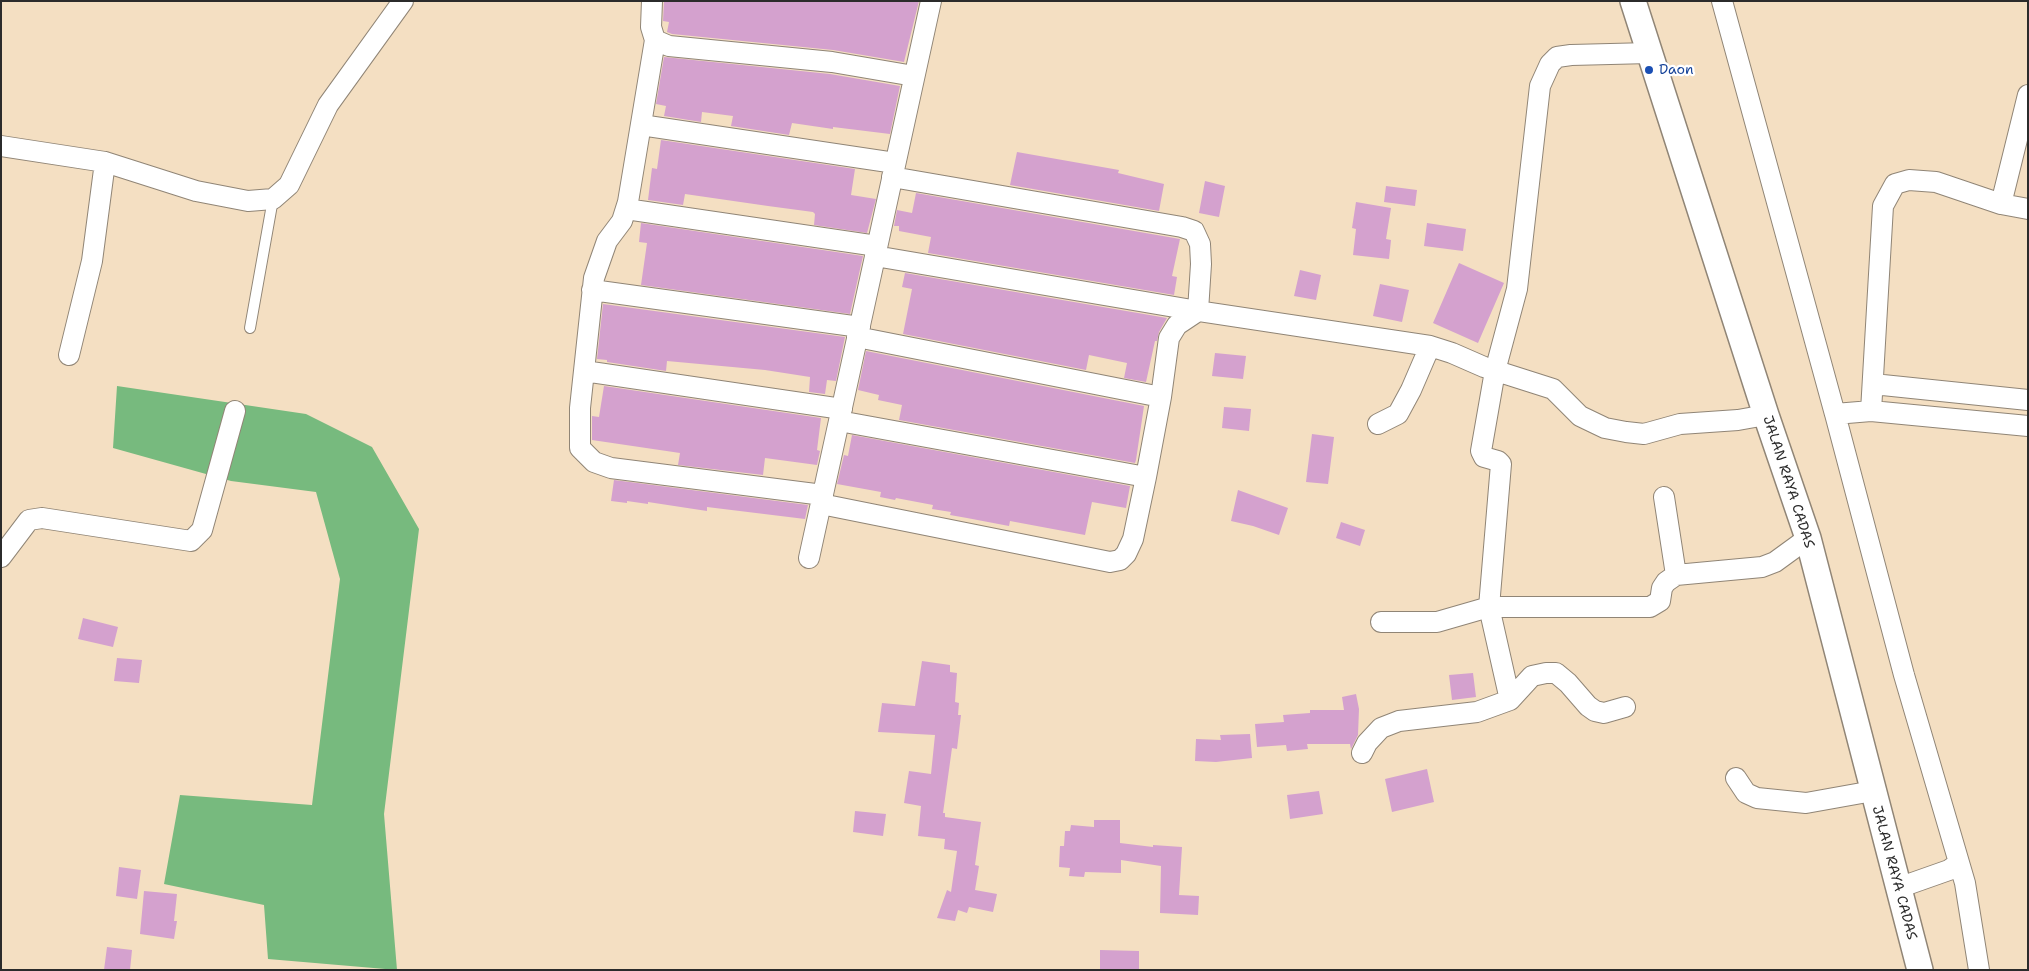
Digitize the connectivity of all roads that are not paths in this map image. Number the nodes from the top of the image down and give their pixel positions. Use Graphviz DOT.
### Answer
graph roads {
  1 [pos="403,1"];
  2 [pos="652,1"];
  3 [pos="930,1"];
  4 [pos="1633,1"];
  5 [pos="1722,1"];
  6 [pos="655,40"];
  7 [pos="1650,53"];
  8 [pos="914,76"];
  9 [pos="2028,95"];
  10 [pos="641,125"];
  11 [pos="1,146"];
  12 [pos="105,162"];
  13 [pos="894,170"];
  14 [pos="273,199"];
  15 [pos="2001,204"];
  16 [pos="626,209"];
  17 [pos="2028,209"];
  18 [pos="876,251"];
  19 [pos="592,290"];
  20 [pos="1198,311"];
  21 [pos="250,328"];
  22 [pos="858,332"];
  23 [pos="1430,346"];
  24 [pos="69,356"];
  25 [pos="584,370"];
  26 [pos="1495,371"];
  27 [pos="1873,384"];
  28 [pos="1161,397"];
  29 [pos="2028,400"];
  30 [pos="235,411"];
  31 [pos="1871,411"];
  32 [pos="1835,414"];
  33 [pos="840,415"];
  34 [pos="1766,415"];
  35 [pos="1378,424"];
  36 [pos="2028,426"];
  37 [pos="1146,477"];
  38 [pos="1664,497"];
  39 [pos="822,499"];
  40 [pos="1808,538"];
  41 [pos="1,557"];
  42 [pos="809,558"];
  43 [pos="1676,575"];
  44 [pos="1489,607"];
  45 [pos="1381,622"];
  46 [pos="1510,700"];
  47 [pos="1625,707"];
  48 [pos="1362,752"];
  49 [pos="1736,778"];
  50 [pos="1873,791"];
  51 [pos="1954,866"];
  52 [pos="1902,886"];
  53 [pos="1920,970"];
  54 [pos="1979,970"];
  1 -- 14 [label="street"];
  2 -- 6 [label="street"];
  3 -- 8 [label="street"];
  4 -- 7 [label="street, JALAN RAYA CADAS"];
  5 -- 32 [label="street"];
  6 -- 8 [label="street"];
  6 -- 10 [label="street"];
  7 -- 26 [label="street"];
  7 -- 34 [label="street, JALAN RAYA CADAS"];
  8 -- 13 [label="street"];
  9 -- 15 [label="street"];
  10 -- 13 [label="street"];
  10 -- 16 [label="street"];
  11 -- 12 [label="street"];
  12 -- 14 [label="street"];
  12 -- 24 [label="street"];
  13 -- 18 [label="street"];
  13 -- 20 [label="street"];
  14 -- 21 [label="lane"];
  15 -- 17 [label="street"];
  15 -- 27 [label="street"];
  16 -- 18 [label="street"];
  16 -- 19 [label="street"];
  18 -- 20 [label="street"];
  18 -- 22 [label="street"];
  19 -- 22 [label="street"];
  19 -- 25 [label="street"];
  20 -- 23 [label="street"];
  20 -- 28 [label="street"];
  22 -- 28 [label="street"];
  22 -- 33 [label="street"];
  23 -- 26 [label="street"];
  23 -- 35 [label="street"];
  25 -- 33 [label="street"];
  25 -- 39 [label="street"];
  26 -- 34 [label="street"];
  26 -- 44 [label="street"];
  27 -- 29 [label="street"];
  27 -- 31 [label="street"];
  28 -- 37 [label="street"];
  30 -- 41 [label="street"];
  31 -- 32 [label="street"];
  31 -- 36 [label="street"];
  32 -- 51 [label="street"];
  33 -- 37 [label="street"];
  33 -- 39 [label="street"];
  34 -- 40 [label="street, JALAN RAYA CADAS"];
  37 -- 39 [label="street"];
  38 -- 43 [label="street"];
  39 -- 42 [label="street"];
  40 -- 43 [label="street"];
  40 -- 50 [label="street, JALAN RAYA CADAS"];
  43 -- 44 [label="street"];
  44 -- 45 [label="street"];
  44 -- 46 [label="street"];
  46 -- 47 [label="street"];
  46 -- 48 [label="street"];
  49 -- 50 [label="street"];
  50 -- 52 [label="street, JALAN RAYA CADAS"];
  51 -- 52 [label="street"];
  51 -- 54 [label="street"];
  52 -- 53 [label="street, JALAN RAYA CADAS"];
}
